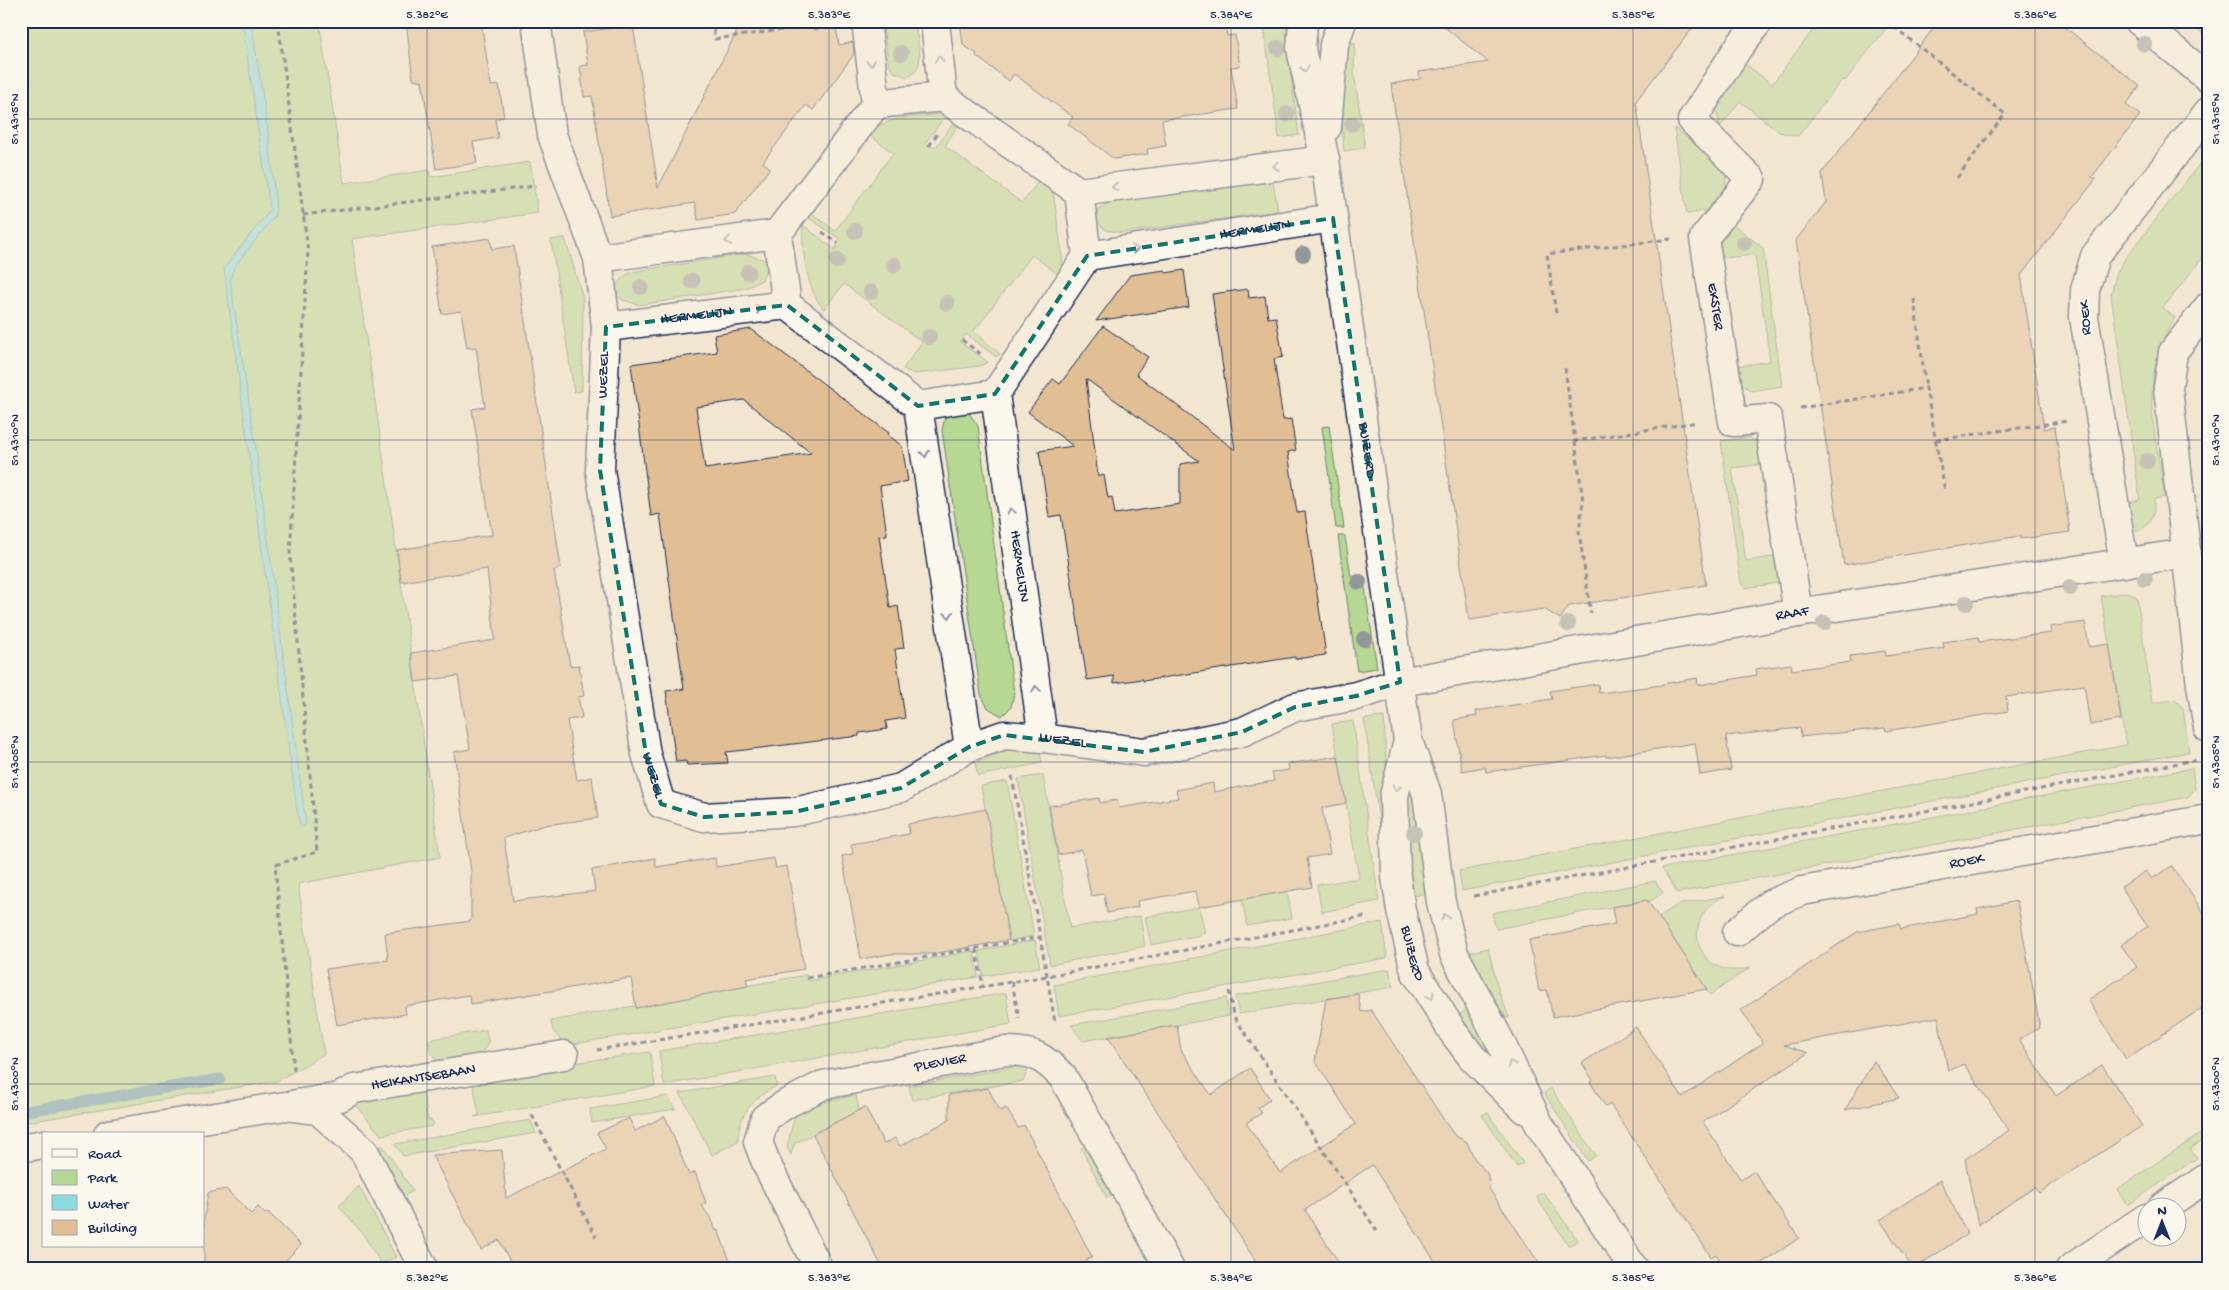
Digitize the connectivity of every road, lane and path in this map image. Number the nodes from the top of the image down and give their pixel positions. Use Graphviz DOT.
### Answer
graph roads {
  1 [pos="278,21"];
  2 [pos="536,21"];
  3 [pos="712,21"];
  4 [pos="866,21"];
  5 [pos="935,21"];
  6 [pos="1303,21"];
  7 [pos="1342,21"];
  8 [pos="1759,21"];
  9 [pos="2139,21"];
  10 [pos="838,23"];
  11 [pos="1894,27"];
  12 [pos="2208,78"];
  13 [pos="943,97"];
  14 [pos="876,104"];
  15 [pos="2208,112"];
  16 [pos="1325,160"];
  17 [pos="1957,178"];
  18 [pos="538,186"];
  19 [pos="1079,192"];
  20 [pos="303,215"];
  21 [pos="1333,218"];
  22 [pos="777,234"];
  23 [pos="1677,239"];
  24 [pos="1087,256"];
  25 [pos="598,258"];
  26 [pos="1914,300"];
  27 [pos="787,305"];
  28 [pos="2208,307"];
  29 [pos="1556,313"];
  30 [pos="606,327"];
  31 [pos="1565,368"];
  32 [pos="1926,388"];
  33 [pos="995,394"];
  34 [pos="918,406"];
  35 [pos="1792,409"];
  36 [pos="2070,420"];
  37 [pos="1702,422"];
  38 [pos="1936,440"];
  39 [pos="1574,441"];
  40 [pos="1945,491"];
  41 [pos="2187,553"];
  42 [pos="2124,563"];
  43 [pos="1798,613"];
  44 [pos="1591,617"];
  45 [pos="1400,682"];
  46 [pos="2208,728"];
  47 [pos="1043,738"];
  48 [pos="1408,741"];
  49 [pos="969,747"];
  50 [pos="1012,776"];
  51 [pos="2208,819"];
  52 [pos="1737,932"];
  53 [pos="1040,937"];
  54 [pos="976,949"];
  55 [pos="807,978"];
  56 [pos="983,987"];
  57 [pos="1229,991"];
  58 [pos="1054,1022"];
  59 [pos="564,1055"];
  60 [pos="291,1105"];
  61 [pos="532,1115"];
  62 [pos="1539,1124"];
  63 [pos="121,1132"];
  64 [pos="42,1144"];
  65 [pos="21,1148"];
  66 [pos="2208,1177"];
  67 [pos="2177,1198"];
  68 [pos="2136,1225"];
  69 [pos="1377,1231"];
  70 [pos="596,1237"];
  71 [pos="424,1269"];
  72 [pos="819,1269"];
  73 [pos="1170,1269"];
  74 [pos="1634,1269"];
  75 [pos="2070,1269"];
  1 -- 20 [label="path"];
  2 -- 25 [label="street, WEZEL"];
  3 -- 10 [label="path"];
  4 -- 14 [label="street, one-way"];
  13 -- 5 [label="street, one-way"];
  6 -- 16 [label="street, BUIZERD, one-way"];
  7 -- 16 [label="street, BUIZERD"];
  8 -- 43 [label="street, EKSTER"];
  9 -- 12 [label="street"];
  11 -- 17 [label="path"];
  13 -- 14 [label="street"];
  13 -- 19 [label="street"];
  14 -- 22 [label="street"];
  15 -- 42 [label="street, ROEK"];
  16 -- 19 [label="street, one-way"];
  16 -- 21 [label="street, BUIZERD"];
  18 -- 20 [label="path"];
  19 -- 24 [label="street"];
  20 -- 60 [label="path"];
  24 -- 21 [label="street, HERMELIJN, one-way"];
  21 -- 45 [label="street, BUIZERD"];
  22 -- 25 [label="street, one-way"];
  22 -- 27 [label="street"];
  23 -- 29 [label="path"];
  24 -- 33 [label="street"];
  25 -- 30 [label="street, WEZEL"];
  26 -- 32 [label="path"];
  30 -- 27 [label="street, HERMELIJN, one-way"];
  27 -- 34 [label="street"];
  28 -- 41 [label="street"];
  30 -- 49 [label="street, WEZEL"];
  31 -- 39 [label="path"];
  32 -- 35 [label="path"];
  32 -- 38 [label="path"];
  33 -- 34 [label="street"];
  47 -- 33 [label="street, HERMELIJN, one-way"];
  34 -- 49 [label="street, one-way"];
  36 -- 38 [label="path"];
  37 -- 39 [label="path"];
  38 -- 40 [label="path"];
  39 -- 44 [label="path"];
  41 -- 42 [label="street, RAAF"];
  41 -- 46 [label="street"];
  42 -- 43 [label="street, RAAF"];
  43 -- 45 [label="street, RAAF"];
  45 -- 47 [label="street, WEZEL"];
  45 -- 48 [label="street, BUIZERD"];
  47 -- 49 [label="street, WEZEL"];
  62 -- 48 [label="street, BUIZERD, one-way"];
  48 -- 62 [label="street, BUIZERD, one-way"];
  50 -- 53 [label="path"];
  51 -- 52 [label="street, ROEK"];
  53 -- 54 [label="path"];
  53 -- 58 [label="path"];
  54 -- 55 [label="path"];
  54 -- 56 [label="path"];
  57 -- 69 [label="path"];
  59 -- 60 [label="street, HEIKANTSEBAAN"];
  60 -- 63 [label="street, HEIKANTSEBAAN"];
  60 -- 71 [label="street, HEIKANTSEBAAN"];
  61 -- 70 [label="path"];
  62 -- 74 [label="street, BUIZERD"];
  64 -- 65 [label="street"];
  66 -- 67 [label="street"];
  68 -- 75 [label="street"];
  72 -- 73 [label="street, PLEVIER"];
}
